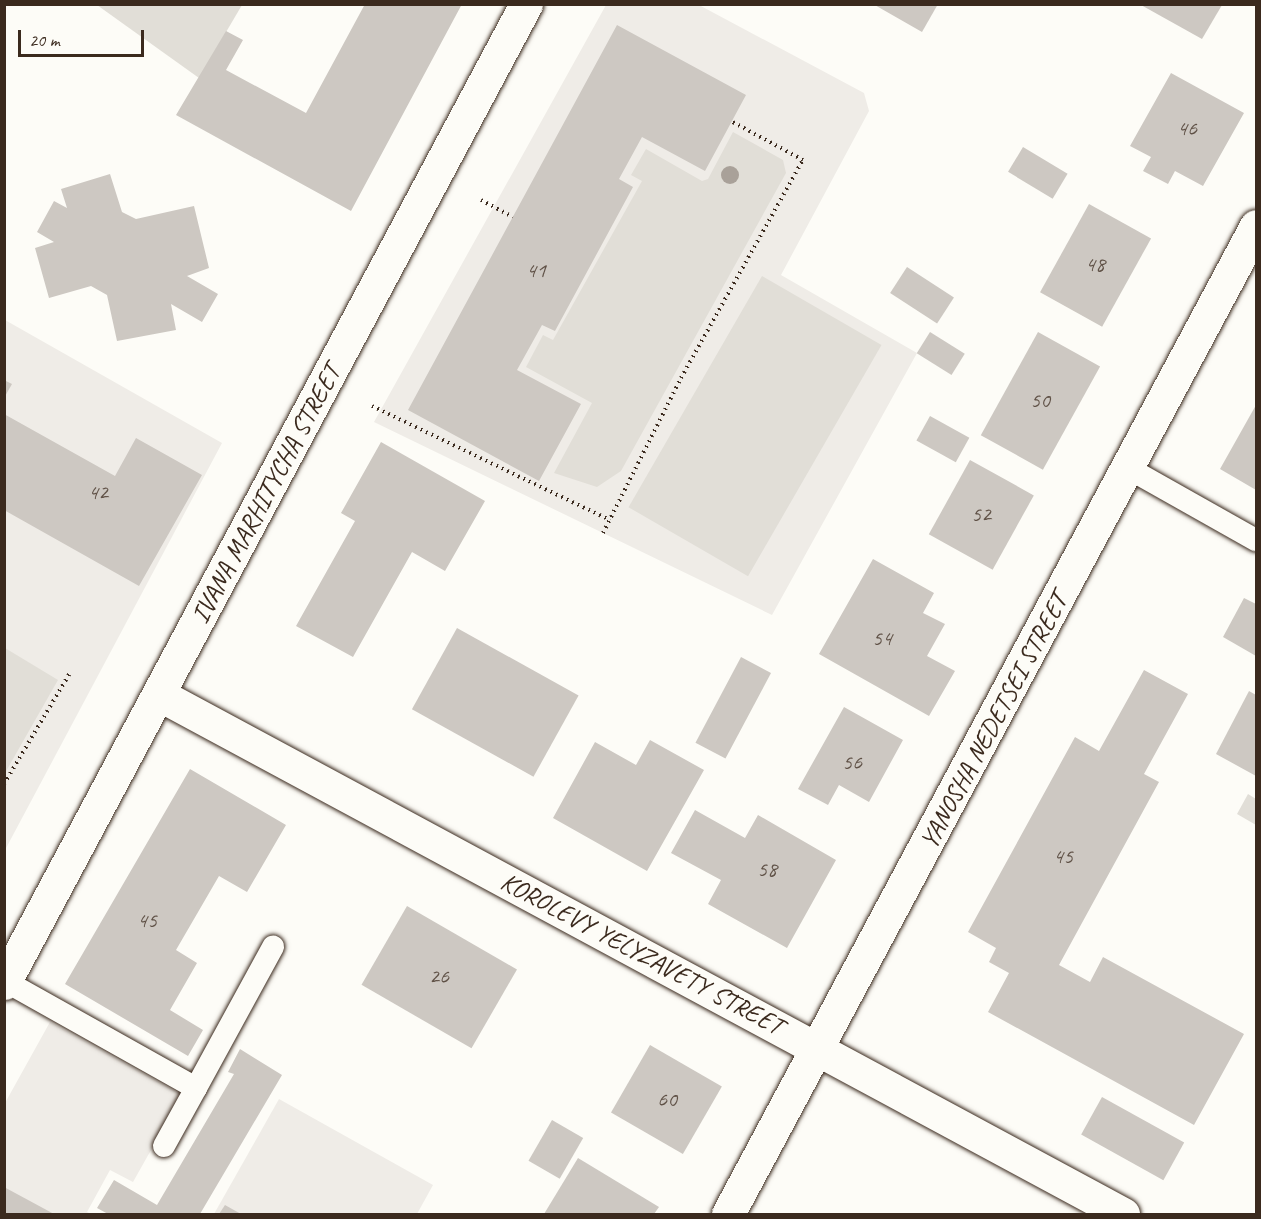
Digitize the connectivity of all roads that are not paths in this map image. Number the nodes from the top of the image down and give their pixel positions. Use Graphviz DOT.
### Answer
graph roads {
  1 [pos="526,4"];
  2 [pos="1257,226"];
  3 [pos="1128,468"];
  4 [pos="1257,540"];
  5 [pos="160,695"];
  6 [pos="273,947"];
  7 [pos="5,982"];
  8 [pos="819,1050"];
  9 [pos="196,1088"];
  10 [pos="164,1146"];
  11 [pos="728,1215"];
  12 [pos="1123,1215"];
  1 -- 5 [label="street, IVANA MARHITYCHA STREET"];
  2 -- 3 [label="street, YANOSHA NEDETSEI STREET"];
  3 -- 4 [label="lane"];
  3 -- 8 [label="street, YANOSHA NEDETSEI STREET"];
  5 -- 7 [label="street, IVANA MARHITYCHA STREET"];
  5 -- 8 [label="street, KOROLEVY YELYZAVETY STREET"];
  6 -- 9 [label="lane"];
  7 -- 9 [label="lane"];
  8 -- 11 [label="street, YANOSHA NEDETSEI STREET"];
  8 -- 12 [label="street, KOROLEVY YELYZAVETY STREET"];
  9 -- 10 [label="lane"];
}
